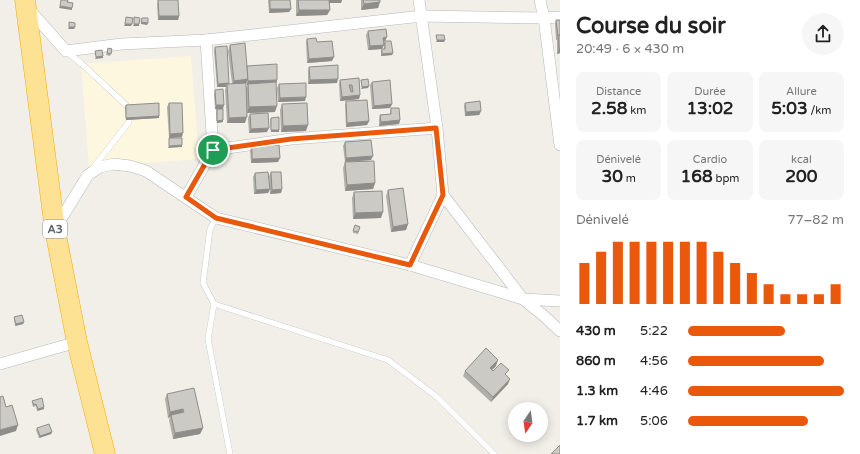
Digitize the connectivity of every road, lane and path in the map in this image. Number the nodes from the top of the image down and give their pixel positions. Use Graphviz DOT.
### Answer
graph roads {
  1 [pos="420,0"];
  2 [pos="540,0"];
  3 [pos="25,2"];
  4 [pos="422,16"];
  5 [pos="560,16"];
  6 [pos="544,18"];
  7 [pos="206,40"];
  8 [pos="66,51"];
  9 [pos="127,106"];
  10 [pos="129,122"];
  11 [pos="436,128"];
  12 [pos="560,145"];
  13 [pos="213,150"];
  14 [pos="88,175"];
  15 [pos="443,195"];
  16 [pos="186,197"];
  17 [pos="216,218"];
  18 [pos="55,230"];
  19 [pos="410,265"];
  20 [pos="523,299"];
  21 [pos="560,301"];
  22 [pos="214,304"];
  23 [pos="544,316"];
  24 [pos="560,321"];
  25 [pos="560,331"];
  26 [pos="77,342"];
  27 [pos="0,364"];
  28 [pos="105,454"];
  29 [pos="230,454"];
  30 [pos="494,454"];
  1 -- 4 [label="street"];
  2 -- 6 [label="street"];
  3 -- 8 [label="street"];
  3 -- 18 [label="highway, A3"];
  4 -- 6 [label="street"];
  4 -- 7 [label="street"];
  4 -- 11 [label="street"];
  5 -- 6 [label="street"];
  6 -- 12 [label="street"];
  7 -- 8 [label="street"];
  7 -- 13 [label="street"];
  8 -- 9 [label="lane"];
  10 -- 14 [label="lane"];
  11 -- 13 [label="street"];
  11 -- 15 [label="street"];
  13 -- 16 [label="street"];
  14 -- 16 [label="street"];
  14 -- 18 [label="street"];
  15 -- 19 [label="street"];
  15 -- 20 [label="street"];
  16 -- 17 [label="street"];
  17 -- 19 [label="street"];
  17 -- 22 [label="lane"];
  18 -- 26 [label="highway, A3"];
  19 -- 20 [label="street"];
  20 -- 21 [label="street"];
  20 -- 23 [label="street"];
  22 -- 29 [label="lane"];
  22 -- 30 [label="lane"];
  23 -- 24 [label="street"];
  23 -- 25 [label="street"];
  26 -- 27 [label="street"];
  26 -- 28 [label="highway, A3"];
}
